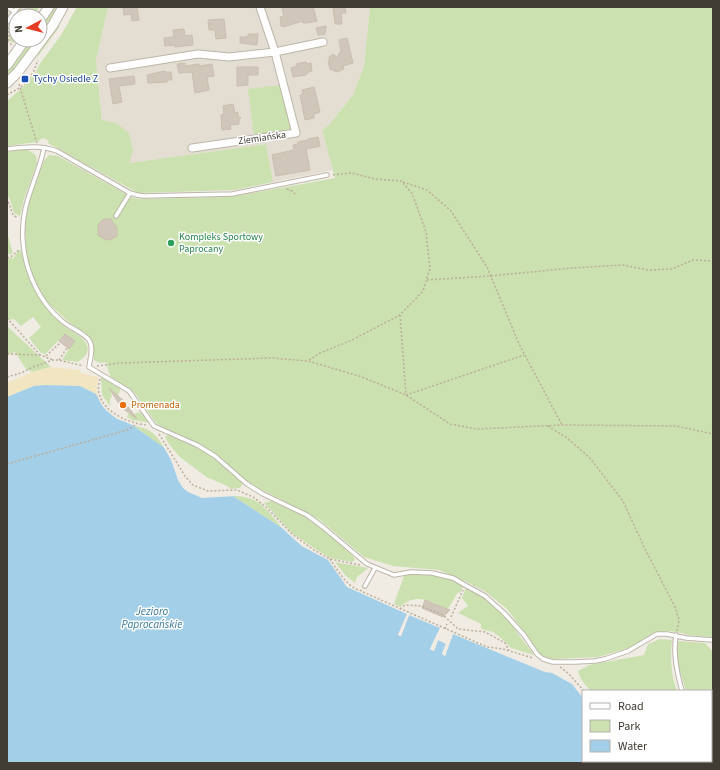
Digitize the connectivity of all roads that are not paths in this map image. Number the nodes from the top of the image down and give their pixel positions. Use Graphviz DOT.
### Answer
graph roads {
  1 [pos="63,7"];
  2 [pos="260,7"];
  3 [pos="323,42"];
  4 [pos="19,48"];
  5 [pos="276,52"];
  6 [pos="7,64"];
  7 [pos="110,68"];
  8 [pos="7,83"];
  9 [pos="44,148"];
  10 [pos="192,148"];
  11 [pos="7,149"];
  12 [pos="327,175"];
  13 [pos="130,193"];
  14 [pos="116,216"];
  15 [pos="375,568"];
  16 [pos="365,586"];
  17 [pos="676,635"];
  18 [pos="713,640"];
  19 [pos="682,690"];
  1 -- 8 [label="street"];
  2 -- 5 [label="street, Ziemiańska"];
  3 -- 5 [label="street"];
  4 -- 6 [label="street"];
  5 -- 7 [label="street"];
  5 -- 10 [label="street, Ziemiańska"];
  9 -- 11 [label="lane"];
  9 -- 13 [label="lane"];
  9 -- 15 [label="lane"];
  12 -- 13 [label="lane"];
  13 -- 14 [label="lane"];
  15 -- 16 [label="lane"];
  15 -- 17 [label="lane"];
  17 -- 18 [label="lane"];
  17 -- 19 [label="lane"];
}
